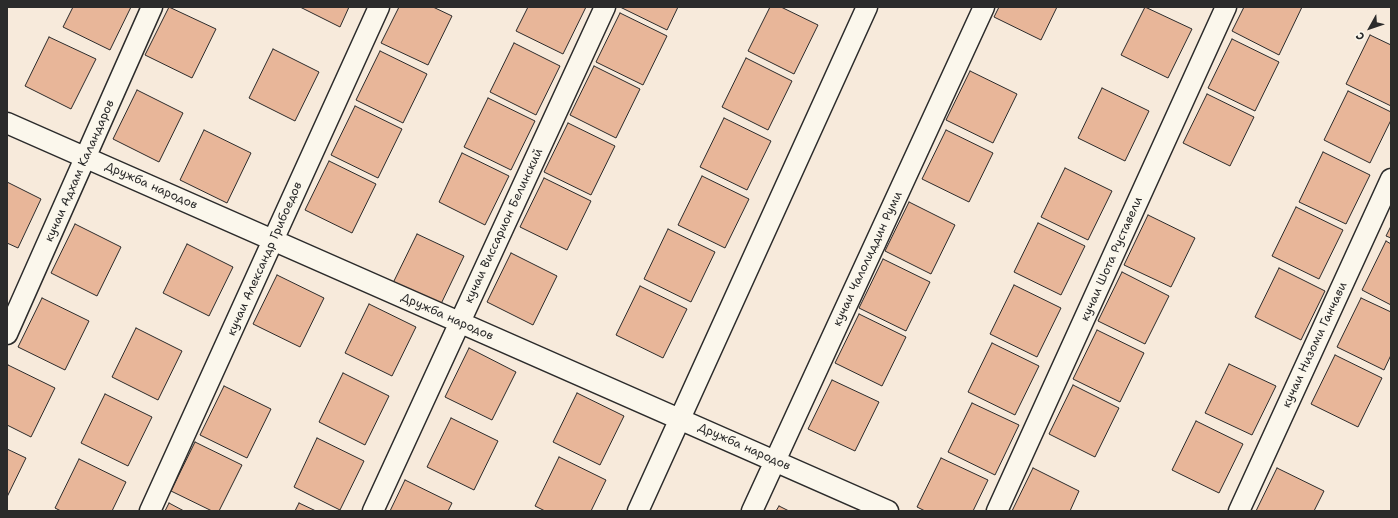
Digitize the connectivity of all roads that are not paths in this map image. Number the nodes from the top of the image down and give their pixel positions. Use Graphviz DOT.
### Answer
graph roads {
  1 [pos="152,7"];
  2 [pos="379,7"];
  3 [pos="605,7"];
  4 [pos="867,7"];
  5 [pos="984,7"];
  6 [pos="1226,7"];
  7 [pos="7,123"];
  8 [pos="86,157"];
  9 [pos="1391,180"];
  10 [pos="273,240"];
  11 [pos="460,322"];
  12 [pos="7,334"];
  13 [pos="679,419"];
  14 [pos="775,461"];
  15 [pos="150,511"];
  16 [pos="373,511"];
  17 [pos="638,511"];
  18 [pos="752,511"];
  19 [pos="888,511"];
  20 [pos="997,511"];
  21 [pos="1239,511"];
  1 -- 8 [label="street, кучаи Адхам Каландаров"];
  2 -- 10 [label="street, кучаи Александр Грибоедов"];
  3 -- 11 [label="street, кучаи Виссарион Белинский"];
  4 -- 13 [label="street"];
  5 -- 14 [label="street, кучаи Чалолиддин Руми"];
  6 -- 20 [label="street, кучаи Шота Руставели"];
  7 -- 8 [label="street, Дружба народов"];
  8 -- 10 [label="street, Дружба народов"];
  8 -- 12 [label="street, кучаи Адхам Каландаров"];
  9 -- 21 [label="street, кучаи Низоми Ганчави"];
  10 -- 11 [label="street, Дружба народов"];
  10 -- 15 [label="street, кучаи Александр Грибоедов"];
  11 -- 13 [label="street, Дружба народов"];
  11 -- 16 [label="street, кучаи Виссарион Белинский"];
  13 -- 14 [label="street, Дружба народов"];
  13 -- 17 [label="street"];
  14 -- 18 [label="street, кучаи Чалолиддин Руми"];
  14 -- 19 [label="street, Дружба народов"];
}
